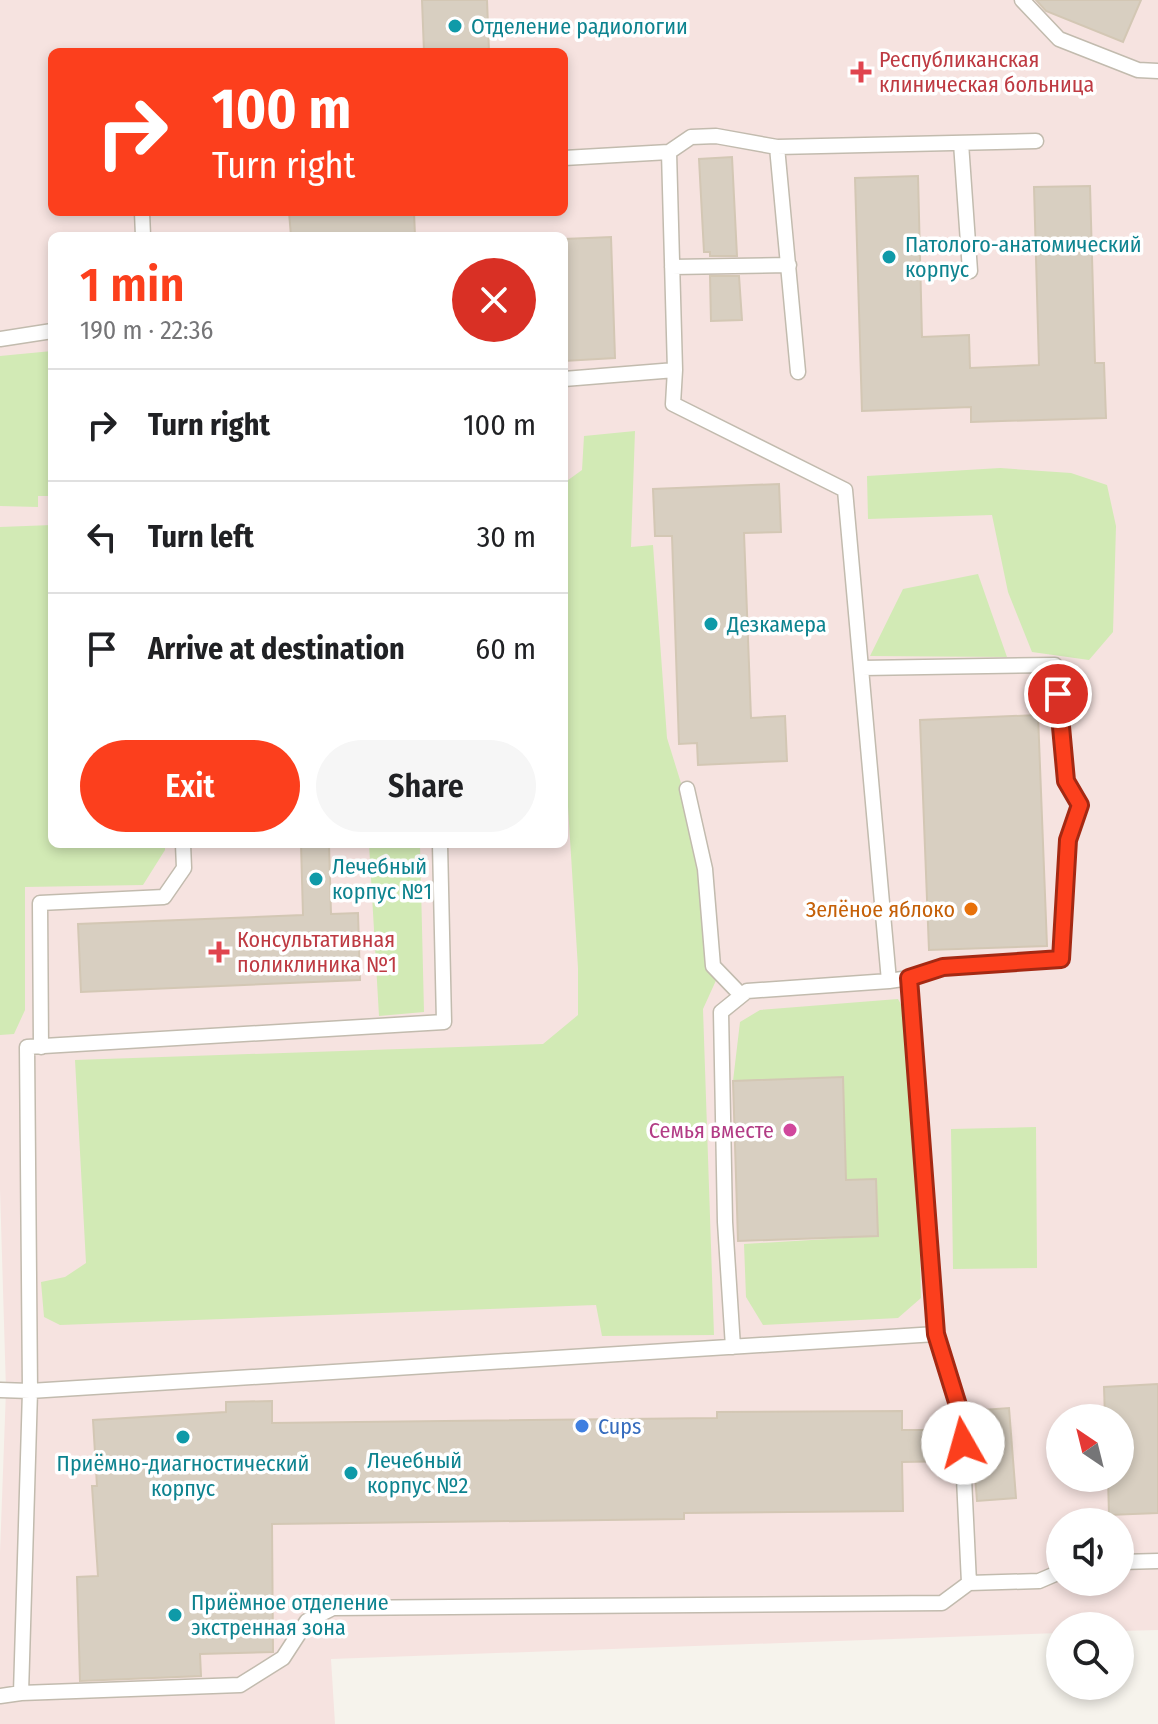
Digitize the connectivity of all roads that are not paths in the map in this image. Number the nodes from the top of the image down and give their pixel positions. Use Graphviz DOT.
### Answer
graph roads {
  1 [pos="1022,0"];
  2 [pos="1158,71"];
  3 [pos="1036,141"];
  4 [pos="961,143"];
  5 [pos="777,147"];
  6 [pos="669,152"];
  7 [pos="568,158"];
  8 [pos="789,265"];
  9 [pos="672,267"];
  10 [pos="970,271"];
  11 [pos="48,332"];
  12 [pos="0,339"];
  13 [pos="675,370"];
  14 [pos="798,372"];
  15 [pos="568,379"];
  16 [pos="862,668"];
  17 [pos="687,789"];
  18 [pos="183,848"];
  19 [pos="440,848"];
  20 [pos="909,978"];
  21 [pos="889,981"];
  22 [pos="741,995"];
  23 [pos="41,1047"];
  24 [pos="936,1334"];
  25 [pos="733,1347"];
  26 [pos="0,1390"];
  27 [pos="30,1391"];
  28 [pos="1158,1561"];
  29 [pos="1134,1562"];
  30 [pos="1046,1578"];
  31 [pos="969,1583"];
  32 [pos="21,1693"];
  33 [pos="0,1696"];
  1 -- 2 [label="lane"];
  3 -- 4 [label="lane"];
  4 -- 5 [label="lane"];
  4 -- 10 [label="lane"];
  5 -- 6 [label="lane"];
  5 -- 8 [label="lane"];
  6 -- 7 [label="lane"];
  6 -- 9 [label="lane"];
  8 -- 9 [label="lane"];
  8 -- 14 [label="lane"];
  9 -- 13 [label="lane"];
  11 -- 12 [label="lane"];
  13 -- 15 [label="lane"];
  13 -- 16 [label="lane"];
  16 -- 20 [label="lane"];
  16 -- 21 [label="lane"];
  17 -- 22 [label="lane"];
  18 -- 23 [label="lane"];
  19 -- 23 [label="lane"];
  20 -- 21 [label="lane"];
  20 -- 24 [label="lane"];
  21 -- 22 [label="lane"];
  22 -- 25 [label="lane"];
  23 -- 27 [label="lane"];
  24 -- 25 [label="lane"];
  24 -- 31 [label="lane"];
  25 -- 27 [label="lane"];
  26 -- 27 [label="lane"];
  27 -- 32 [label="lane"];
  28 -- 29 [label="lane"];
  30 -- 31 [label="lane"];
  31 -- 32 [label="lane"];
  32 -- 33 [label="lane"];
}
